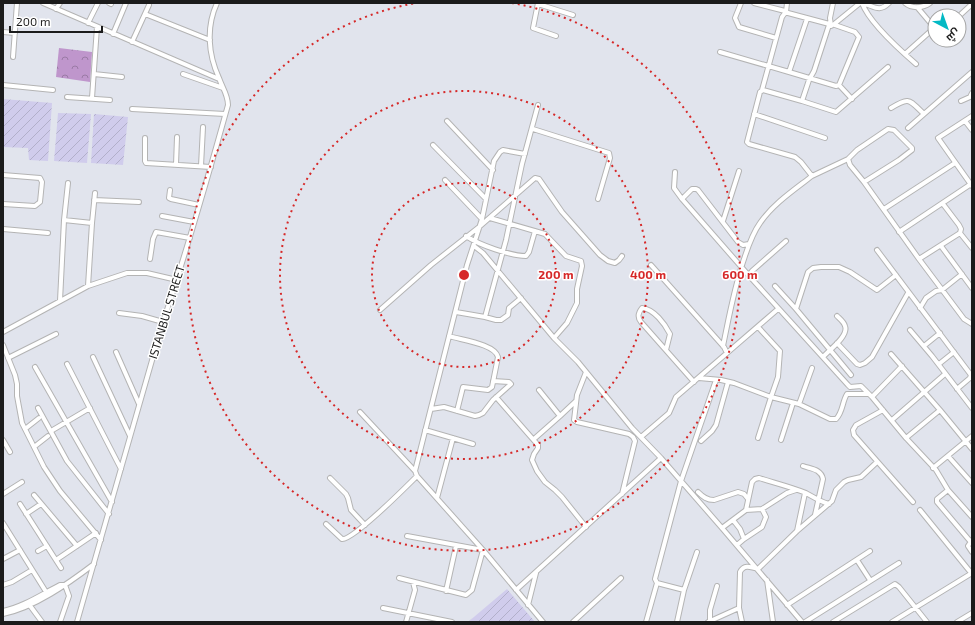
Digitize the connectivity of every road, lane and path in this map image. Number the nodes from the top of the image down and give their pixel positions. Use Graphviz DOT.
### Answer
graph roads {
  1 [pos="17,3"];
  2 [pos="43,3"];
  3 [pos="60,3"];
  4 [pos="98,3"];
  5 [pos="126,3"];
  6 [pos="217,3"];
  7 [pos="741,3"];
  8 [pos="754,3"];
  9 [pos="787,3"];
  10 [pos="833,3"];
  11 [pos="861,3"];
  12 [pos="889,3"];
  13 [pos="905,3"];
  14 [pos="930,3"];
  15 [pos="538,4"];
  16 [pos="149,5"];
  17 [pos="916,7"];
  18 [pos="56,10"];
  19 [pos="786,12"];
  20 [pos="145,14"];
  21 [pos="573,15"];
  22 [pos="806,18"];
  23 [pos="88,23"];
  24 [pos="832,25"];
  25 [pos="98,27"];
  26 [pos="3,32"];
  27 [pos="15,33"];
  28 [pos="113,34"];
  29 [pos="556,36"];
  30 [pos="776,38"];
  31 [pos="210,40"];
  32 [pos="132,42"];
  33 [pos="720,52"];
  34 [pos="905,54"];
  35 [pos="13,57"];
  36 [pos="916,64"];
  37 [pos="768,67"];
  38 [pos="888,67"];
  39 [pos="789,72"];
  40 [pos="972,72"];
  41 [pos="94,74"];
  42 [pos="183,74"];
  43 [pos="122,77"];
  44 [pos="810,78"];
  45 [pos="219,79"];
  46 [pos="3,85"];
  47 [pos="839,85"];
  48 [pos="223,88"];
  49 [pos="53,90"];
  50 [pos="762,90"];
  51 [pos="972,93"];
  52 [pos="67,97"];
  53 [pos="92,98"];
  54 [pos="852,99"];
  55 [pos="110,100"];
  56 [pos="802,101"];
  57 [pos="961,101"];
  58 [pos="538,105"];
  59 [pos="891,108"];
  60 [pos="132,109"];
  61 [pos="225,114"];
  62 [pos="754,114"];
  63 [pos="924,114"];
  64 [pos="972,116"];
  65 [pos="447,121"];
  66 [pos="965,121"];
  67 [pos="204,127"];
  68 [pos="908,128"];
  69 [pos="532,129"];
  70 [pos="972,130"];
  71 [pos="177,137"];
  72 [pos="145,138"];
  73 [pos="826,138"];
  74 [pos="433,145"];
  75 [pos="525,154"];
  76 [pos="848,159"];
  77 [pos="956,163"];
  78 [pos="176,165"];
  79 [pos="201,166"];
  80 [pos="211,167"];
  81 [pos="492,170"];
  82 [pos="739,171"];
  83 [pos="675,172"];
  84 [pos="3,175"];
  85 [pos="812,176"];
  86 [pos="445,180"];
  87 [pos="864,182"];
  88 [pos="68,183"];
  89 [pos="972,185"];
  90 [pos="170,190"];
  91 [pos="95,193"];
  92 [pos="517,193"];
  93 [pos="486,199"];
  94 [pos="94,200"];
  95 [pos="598,200"];
  96 [pos="682,200"];
  97 [pos="139,202"];
  98 [pos="3,204"];
  99 [pos="943,204"];
  100 [pos="199,206"];
  101 [pos="884,209"];
  102 [pos="162,216"];
  103 [pos="490,218"];
  104 [pos="482,219"];
  105 [pos="64,220"];
  106 [pos="723,221"];
  107 [pos="194,222"];
  108 [pos="92,223"];
  109 [pos="510,224"];
  110 [pos="479,227"];
  111 [pos="3,229"];
  112 [pos="535,231"];
  113 [pos="900,232"];
  114 [pos="960,232"];
  115 [pos="48,233"];
  116 [pos="466,236"];
  117 [pos="190,238"];
  118 [pos="786,241"];
  119 [pos="474,244"];
  120 [pos="749,244"];
  121 [pos="941,246"];
  122 [pos="972,248"];
  123 [pos="877,250"];
  124 [pos="503,252"];
  125 [pos="622,256"];
  126 [pos="150,259"];
  127 [pos="919,259"];
  128 [pos="652,265"];
  129 [pos="741,267"];
  130 [pos="498,270"];
  131 [pos="962,274"];
  132 [pos="896,275"];
  133 [pos="751,278"];
  134 [pos="177,280"];
  135 [pos="88,286"];
  136 [pos="774,286"];
  137 [pos="972,288"];
  138 [pos="942,290"];
  139 [pos="908,293"];
  140 [pos="521,298"];
  141 [pos="60,301"];
  142 [pos="920,308"];
  143 [pos="778,309"];
  144 [pos="796,309"];
  145 [pos="380,310"];
  146 [pos="456,312"];
  147 [pos="119,313"];
  148 [pos="837,316"];
  149 [pos="485,317"];
  150 [pos="164,322"];
  151 [pos="972,324"];
  152 [pos="758,327"];
  153 [pos="910,330"];
  154 [pos="3,332"];
  155 [pos="940,333"];
  156 [pos="56,334"];
  157 [pos="449,336"];
  158 [pos="554,338"];
  159 [pos="837,343"];
  160 [pos="3,345"];
  161 [pos="723,346"];
  162 [pos="924,346"];
  163 [pos="830,349"];
  164 [pos="666,350"];
  165 [pos="116,352"];
  166 [pos="954,352"];
  167 [pos="727,353"];
  168 [pos="891,354"];
  169 [pos="93,357"];
  170 [pos="823,357"];
  171 [pos="8,358"];
  172 [pos="68,364"];
  173 [pos="939,364"];
  174 [pos="902,366"];
  175 [pos="35,367"];
  176 [pos="812,368"];
  177 [pos="586,372"];
  178 [pos="945,374"];
  179 [pos="851,375"];
  180 [pos="971,376"];
  181 [pos="699,378"];
  182 [pos="716,380"];
  183 [pos="493,381"];
  184 [pos="694,382"];
  185 [pos="728,382"];
  186 [pos="539,390"];
  187 [pos="957,390"];
  188 [pos="924,392"];
  189 [pos="871,395"];
  190 [pos="496,397"];
  191 [pos="771,397"];
  192 [pos="576,401"];
  193 [pos="793,403"];
  194 [pos="799,404"];
  195 [pos="140,405"];
  196 [pos="38,408"];
  197 [pos="90,408"];
  198 [pos="972,408"];
  199 [pos="431,409"];
  200 [pos="883,410"];
  201 [pos="940,410"];
  202 [pos="457,411"];
  203 [pos="360,412"];
  204 [pos="560,416"];
  205 [pos="39,418"];
  206 [pos="892,420"];
  207 [pos="66,422"];
  208 [pos="25,429"];
  209 [pos="425,430"];
  210 [pos="51,431"];
  211 [pos="48,436"];
  212 [pos="972,436"];
  213 [pos="130,437"];
  214 [pos="641,437"];
  215 [pos="453,438"];
  216 [pos="758,438"];
  217 [pos="906,438"];
  218 [pos="534,439"];
  219 [pos="3,440"];
  220 [pos="781,440"];
  221 [pos="701,441"];
  222 [pos="966,441"];
  223 [pos="473,444"];
  224 [pos="34,447"];
  225 [pos="972,449"];
  226 [pos="10,452"];
  227 [pos="948,456"];
  228 [pos="661,458"];
  229 [pos="877,462"];
  230 [pos="803,466"];
  231 [pos="933,468"];
  232 [pos="121,469"];
  233 [pos="415,471"];
  234 [pos="417,476"];
  235 [pos="330,478"];
  236 [pos="681,481"];
  237 [pos="22,482"];
  238 [pos="972,483"];
  239 [pos="797,490"];
  240 [pos="948,490"];
  241 [pos="698,492"];
  242 [pos="805,493"];
  243 [pos="3,494"];
  244 [pos="622,494"];
  245 [pos="34,495"];
  246 [pos="437,498"];
  247 [pos="748,499"];
  248 [pos="819,500"];
  249 [pos="112,502"];
  250 [pos="913,502"];
  251 [pos="20,504"];
  252 [pos="41,504"];
  253 [pos="829,504"];
  254 [pos="762,509"];
  255 [pos="746,510"];
  256 [pos="920,510"];
  257 [pos="26,514"];
  258 [pos="109,514"];
  259 [pos="815,516"];
  260 [pos="972,517"];
  261 [pos="733,520"];
  262 [pos="3,523"];
  263 [pos="326,524"];
  264 [pos="365,525"];
  265 [pos="586,527"];
  266 [pos="722,528"];
  267 [pos="797,531"];
  268 [pos="96,533"];
  269 [pos="407,536"];
  270 [pos="744,538"];
  271 [pos="101,540"];
  272 [pos="971,541"];
  273 [pos="737,545"];
  274 [pos="47,546"];
  275 [pos="77,546"];
  276 [pos="456,546"];
  277 [pos="20,550"];
  278 [pos="483,550"];
  279 [pos="870,551"];
  280 [pos="38,552"];
  281 [pos="697,552"];
  282 [pos="972,552"];
  283 [pos="3,559"];
  284 [pos="56,560"];
  285 [pos="857,560"];
  286 [pos="899,563"];
  287 [pos="94,564"];
  288 [pos="61,568"];
  289 [pos="758,569"];
  290 [pos="32,570"];
  291 [pos="536,572"];
  292 [pos="972,573"];
  293 [pos="82,574"];
  294 [pos="90,578"];
  295 [pos="399,578"];
  296 [pos="621,578"];
  297 [pos="767,579"];
  298 [pos="870,580"];
  299 [pos="413,582"];
  300 [pos="657,583"];
  301 [pos="3,585"];
  302 [pos="65,585"];
  303 [pos="425,585"];
  304 [pos="717,586"];
  305 [pos="415,590"];
  306 [pos="446,590"];
  307 [pos="516,590"];
  308 [pos="684,590"];
  309 [pos="47,593"];
  310 [pos="28,604"];
  311 [pos="528,605"];
  312 [pos="788,605"];
  313 [pos="915,607"];
  314 [pos="384,608"];
  315 [pos="739,608"];
  316 [pos="3,611"];
  317 [pos="972,613"];
  318 [pos="3,614"];
  319 [pos="409,614"];
  320 [pos="41,620"];
  321 [pos="835,621"];
  322 [pos="36,622"];
  323 [pos="60,622"];
  324 [pos="77,622"];
  325 [pos="406,622"];
  326 [pos="452,622"];
  327 [pos="543,622"];
  328 [pos="573,622"];
  329 [pos="646,622"];
  330 [pos="678,622"];
  331 [pos="709,622"];
  332 [pos="742,622"];
  333 [pos="773,622"];
  334 [pos="802,622"];
  335 [pos="805,622"];
  336 [pos="843,622"];
  337 [pos="892,622"];
  338 [pos="927,622"];
  339 [pos="957,622"];
  1 -- 27 [label="street"];
  2 -- 18 [label="street"];
  3 -- 18 [label="street"];
  4 -- 23 [label="street"];
  5 -- 28 [label="street"];
  6 -- 31 [label="street, ISTANBUL STREET"];
  7 -- 30 [label="street"];
  8 -- 19 [label="street"];
  9 -- 19 [label="street"];
  10 -- 24 [label="street"];
  11 -- 12 [label="street"];
  11 -- 24 [label="street"];
  11 -- 34 [label="street"];
  13 -- 17 [label="street"];
  14 -- 17 [label="street"];
  15 -- 21 [label="street"];
  15 -- 29 [label="street"];
  16 -- 20 [label="street"];
  17 -- 34 [label="street"];
  18 -- 23 [label="street"];
  19 -- 22 [label="street"];
  19 -- 30 [label="street"];
  20 -- 31 [label="street"];
  20 -- 32 [label="street"];
  22 -- 24 [label="street"];
  22 -- 39 [label="street"];
  23 -- 25 [label="street"];
  24 -- 44 [label="street"];
  24 -- 47 [label="street"];
  25 -- 28 [label="street"];
  25 -- 41 [label="street"];
  26 -- 27 [label="street"];
  27 -- 35 [label="street"];
  28 -- 32 [label="street"];
  30 -- 37 [label="street"];
  31 -- 45 [label="street, ISTANBUL STREET"];
  32 -- 45 [label="street"];
  33 -- 37 [label="street"];
  34 -- 36 [label="street"];
  37 -- 39 [label="street"];
  37 -- 50 [label="street"];
  38 -- 54 [label="street"];
  39 -- 44 [label="street"];
  40 -- 63 [label="street"];
  41 -- 43 [label="street"];
  41 -- 53 [label="street"];
  42 -- 48 [label="street"];
  44 -- 47 [label="street"];
  44 -- 56 [label="street"];
  45 -- 48 [label="street, ISTANBUL STREET"];
  46 -- 49 [label="street"];
  47 -- 54 [label="street"];
  48 -- 61 [label="street, ISTANBUL STREET"];
  50 -- 56 [label="street"];
  50 -- 62 [label="street"];
  51 -- 57 [label="street"];
  52 -- 53 [label="street"];
  53 -- 55 [label="street"];
  54 -- 56 [label="street"];
  58 -- 69 [label="street"];
  59 -- 63 [label="street"];
  60 -- 61 [label="street"];
  61 -- 80 [label="street, ISTANBUL STREET"];
  62 -- 73 [label="street"];
  62 -- 85 [label="street"];
  63 -- 68 [label="street"];
  64 -- 66 [label="street"];
  65 -- 81 [label="street"];
  66 -- 70 [label="street"];
  66 -- 77 [label="street"];
  67 -- 79 [label="street"];
  69 -- 75 [label="street"];
  69 -- 95 [label="street"];
  71 -- 78 [label="street"];
  72 -- 78 [label="street"];
  74 -- 93 [label="street"];
  75 -- 81 [label="street"];
  75 -- 92 [label="street"];
  76 -- 85 [label="street"];
  76 -- 87 [label="street"];
  76 -- 87 [label="street"];
  77 -- 89 [label="street"];
  77 -- 101 [label="street"];
  78 -- 79 [label="street"];
  79 -- 80 [label="street"];
  80 -- 100 [label="street, ISTANBUL STREET"];
  81 -- 93 [label="street"];
  82 -- 106 [label="street"];
  83 -- 96 [label="street"];
  84 -- 98 [label="street"];
  85 -- 120 [label="street"];
  86 -- 104 [label="street"];
  87 -- 101 [label="street"];
  88 -- 105 [label="street"];
  89 -- 99 [label="street"];
  90 -- 100 [label="street"];
  91 -- 94 [label="street"];
  92 -- 103 [label="street"];
  92 -- 109 [label="street"];
  92 -- 125 [label="street"];
  93 -- 104 [label="street"];
  94 -- 97 [label="street"];
  94 -- 108 [label="street"];
  96 -- 106 [label="street"];
  96 -- 129 [label="street"];
  99 -- 113 [label="street"];
  99 -- 114 [label="street"];
  100 -- 107 [label="street, ISTANBUL STREET"];
  101 -- 113 [label="street"];
  102 -- 107 [label="street"];
  103 -- 109 [label="street"];
  103 -- 110 [label="street"];
  104 -- 110 [label="street"];
  105 -- 108 [label="street"];
  105 -- 141 [label="street"];
  106 -- 120 [label="street"];
  107 -- 117 [label="street, ISTANBUL STREET"];
  108 -- 135 [label="street"];
  109 -- 112 [label="street"];
  109 -- 124 [label="street"];
  110 -- 116 [label="street"];
  110 -- 119 [label="street"];
  111 -- 115 [label="street"];
  112 -- 124 [label="street"];
  112 -- 158 [label="street"];
  113 -- 127 [label="street"];
  114 -- 121 [label="street"];
  114 -- 122 [label="street"];
  116 -- 119 [label="street"];
  116 -- 145 [label="street"];
  117 -- 126 [label="street"];
  117 -- 134 [label="street, ISTANBUL STREET"];
  118 -- 133 [label="street"];
  119 -- 124 [label="street"];
  119 -- 130 [label="street"];
  119 -- 146 [label="street"];
  120 -- 129 [label="street"];
  121 -- 127 [label="street"];
  121 -- 131 [label="street"];
  123 -- 132 [label="street"];
  124 -- 130 [label="street"];
  127 -- 138 [label="street"];
  128 -- 161 [label="street"];
  129 -- 133 [label="street"];
  129 -- 161 [label="street"];
  130 -- 140 [label="street"];
  130 -- 149 [label="street"];
  131 -- 137 [label="street"];
  131 -- 138 [label="street"];
  132 -- 139 [label="street"];
  132 -- 144 [label="street"];
  133 -- 143 [label="street"];
  134 -- 135 [label="street"];
  134 -- 150 [label="street, ISTANBUL STREET"];
  135 -- 141 [label="street"];
  136 -- 144 [label="street"];
  138 -- 142 [label="street"];
  138 -- 151 [label="street"];
  139 -- 142 [label="street"];
  139 -- 159 [label="street"];
  140 -- 149 [label="street"];
  140 -- 158 [label="street"];
  141 -- 154 [label="street"];
  142 -- 155 [label="street"];
  143 -- 152 [label="street"];
  143 -- 170 [label="street"];
  144 -- 163 [label="street"];
  146 -- 149 [label="street"];
  146 -- 157 [label="street"];
  147 -- 150 [label="street"];
  148 -- 159 [label="street"];
  150 -- 195 [label="street, ISTANBUL STREET"];
  152 -- 167 [label="street"];
  152 -- 191 [label="street"];
  153 -- 162 [label="street"];
  155 -- 162 [label="street"];
  155 -- 166 [label="street"];
  156 -- 171 [label="street"];
  157 -- 183 [label="street"];
  157 -- 199 [label="street"];
  158 -- 177 [label="street"];
  159 -- 163 [label="street"];
  160 -- 171 [label="street"];
  161 -- 167 [label="street"];
  162 -- 173 [label="street"];
  163 -- 170 [label="street"];
  163 -- 179 [label="street"];
  164 -- 164 [label="street"];
  164 -- 184 [label="street"];
  165 -- 195 [label="street"];
  166 -- 173 [label="street"];
  166 -- 180 [label="street"];
  167 -- 181 [label="street"];
  168 -- 174 [label="street"];
  169 -- 213 [label="street"];
  170 -- 189 [label="street"];
  171 -- 208 [label="street"];
  172 -- 197 [label="street"];
  173 -- 178 [label="street"];
  174 -- 188 [label="street"];
  174 -- 189 [label="street"];
  175 -- 207 [label="street"];
  176 -- 194 [label="street"];
  177 -- 192 [label="street"];
  177 -- 214 [label="street"];
  178 -- 187 [label="street"];
  178 -- 188 [label="street"];
  180 -- 187 [label="street"];
  181 -- 182 [label="street"];
  181 -- 184 [label="street"];
  182 -- 185 [label="street"];
  182 -- 236 [label="street"];
  183 -- 190 [label="street"];
  183 -- 202 [label="street"];
  184 -- 214 [label="street"];
  185 -- 191 [label="street"];
  185 -- 221 [label="street"];
  186 -- 204 [label="street"];
  187 -- 198 [label="street"];
  188 -- 201 [label="street"];
  188 -- 206 [label="street"];
  189 -- 194 [label="street"];
  189 -- 200 [label="street"];
  190 -- 202 [label="street"];
  190 -- 218 [label="street"];
  191 -- 193 [label="street"];
  191 -- 216 [label="street"];
  192 -- 204 [label="street"];
  192 -- 244 [label="street"];
  193 -- 194 [label="street"];
  193 -- 220 [label="street"];
  195 -- 213 [label="street, ISTANBUL STREET"];
  196 -- 210 [label="street"];
  197 -- 207 [label="street"];
  197 -- 232 [label="street"];
  199 -- 202 [label="street"];
  199 -- 209 [label="street"];
  200 -- 206 [label="street"];
  200 -- 229 [label="street"];
  201 -- 217 [label="street"];
  201 -- 222 [label="street"];
  203 -- 233 [label="street"];
  204 -- 218 [label="street"];
  205 -- 208 [label="street"];
  206 -- 217 [label="street"];
  207 -- 210 [label="street"];
  207 -- 249 [label="street"];
  208 -- 224 [label="street"];
  209 -- 215 [label="street"];
  209 -- 233 [label="street"];
  210 -- 258 [label="street"];
  211 -- 224 [label="street"];
  212 -- 222 [label="street"];
  213 -- 232 [label="street, ISTANBUL STREET"];
  214 -- 228 [label="street"];
  215 -- 223 [label="street"];
  215 -- 246 [label="street"];
  217 -- 231 [label="street"];
  218 -- 265 [label="street"];
  219 -- 226 [label="street"];
  222 -- 225 [label="street"];
  222 -- 227 [label="street"];
  224 -- 268 [label="street"];
  227 -- 231 [label="street"];
  227 -- 238 [label="street"];
  228 -- 236 [label="street"];
  228 -- 244 [label="street"];
  229 -- 250 [label="street"];
  229 -- 253 [label="street"];
  230 -- 248 [label="street"];
  231 -- 240 [label="street"];
  232 -- 249 [label="street, ISTANBUL STREET"];
  233 -- 234 [label="street"];
  234 -- 246 [label="street"];
  234 -- 264 [label="street"];
  235 -- 264 [label="street"];
  236 -- 266 [label="street"];
  236 -- 300 [label="street"];
  237 -- 243 [label="street"];
  239 -- 242 [label="street"];
  239 -- 247 [label="street"];
  239 -- 254 [label="street"];
  240 -- 260 [label="street"];
  240 -- 272 [label="street"];
  241 -- 247 [label="street"];
  242 -- 248 [label="street"];
  242 -- 267 [label="street"];
  244 -- 265 [label="street"];
  245 -- 252 [label="street"];
  246 -- 278 [label="street"];
  247 -- 255 [label="street"];
  248 -- 253 [label="street"];
  248 -- 259 [label="street"];
  249 -- 258 [label="street, ISTANBUL STREET"];
  251 -- 257 [label="street"];
  252 -- 257 [label="street"];
  252 -- 275 [label="street"];
  253 -- 259 [label="street"];
  254 -- 255 [label="street"];
  254 -- 270 [label="street"];
  255 -- 261 [label="street"];
  256 -- 292 [label="street"];
  257 -- 274 [label="street"];
  258 -- 271 [label="street, ISTANBUL STREET"];
  259 -- 267 [label="street"];
  261 -- 266 [label="street"];
  261 -- 270 [label="street"];
  262 -- 277 [label="street"];
  263 -- 264 [label="street"];
  265 -- 291 [label="street"];
  266 -- 273 [label="street"];
  267 -- 289 [label="street"];
  268 -- 271 [label="street"];
  268 -- 275 [label="street"];
  269 -- 276 [label="street"];
  270 -- 273 [label="street"];
  271 -- 287 [label="street, ISTANBUL STREET"];
  272 -- 282 [label="street"];
  273 -- 289 [label="street"];
  274 -- 280 [label="street"];
  274 -- 284 [label="street"];
  275 -- 284 [label="street"];
  276 -- 278 [label="street"];
  276 -- 306 [label="street"];
  277 -- 283 [label="street"];
  277 -- 290 [label="street"];
  278 -- 306 [label="street"];
  278 -- 307 [label="street"];
  279 -- 285 [label="street"];
  281 -- 308 [label="street"];
  284 -- 288 [label="street"];
  285 -- 298 [label="street"];
  285 -- 312 [label="street"];
  286 -- 298 [label="street"];
  287 -- 293 [label="street"];
  287 -- 294 [label="street, ISTANBUL STREET"];
  289 -- 297 [label="street"];
  289 -- 315 [label="street"];
  290 -- 301 [label="street"];
  290 -- 309 [label="street"];
  291 -- 307 [label="street"];
  291 -- 311 [label="street"];
  292 -- 313 [label="street"];
  293 -- 294 [label="street"];
  293 -- 302 [label="street"];
  294 -- 324 [label="street, ISTANBUL STREET"];
  295 -- 299 [label="street"];
  296 -- 328 [label="street"];
  297 -- 312 [label="street"];
  297 -- 333 [label="street"];
  298 -- 335 [label="street"];
  299 -- 303 [label="street"];
  299 -- 305 [label="street"];
  300 -- 308 [label="street"];
  300 -- 329 [label="street"];
  302 -- 309 [label="street"];
  302 -- 323 [label="street"];
  303 -- 305 [label="street"];
  303 -- 306 [label="street"];
  304 -- 331 [label="street"];
  305 -- 319 [label="street"];
  307 -- 311 [label="street"];
  308 -- 330 [label="street"];
  309 -- 310 [label="street"];
  310 -- 316 [label="street"];
  310 -- 318 [label="street"];
  310 -- 320 [label="street"];
  311 -- 327 [label="street"];
  312 -- 334 [label="street"];
  313 -- 321 [label="street"];
  313 -- 337 [label="street"];
  313 -- 338 [label="street"];
  314 -- 319 [label="street"];
  315 -- 331 [label="street"];
  315 -- 332 [label="street"];
  317 -- 339 [label="street"];
  319 -- 325 [label="street"];
  319 -- 326 [label="street"];
  320 -- 322 [label="street"];
  321 -- 336 [label="street"];
}
